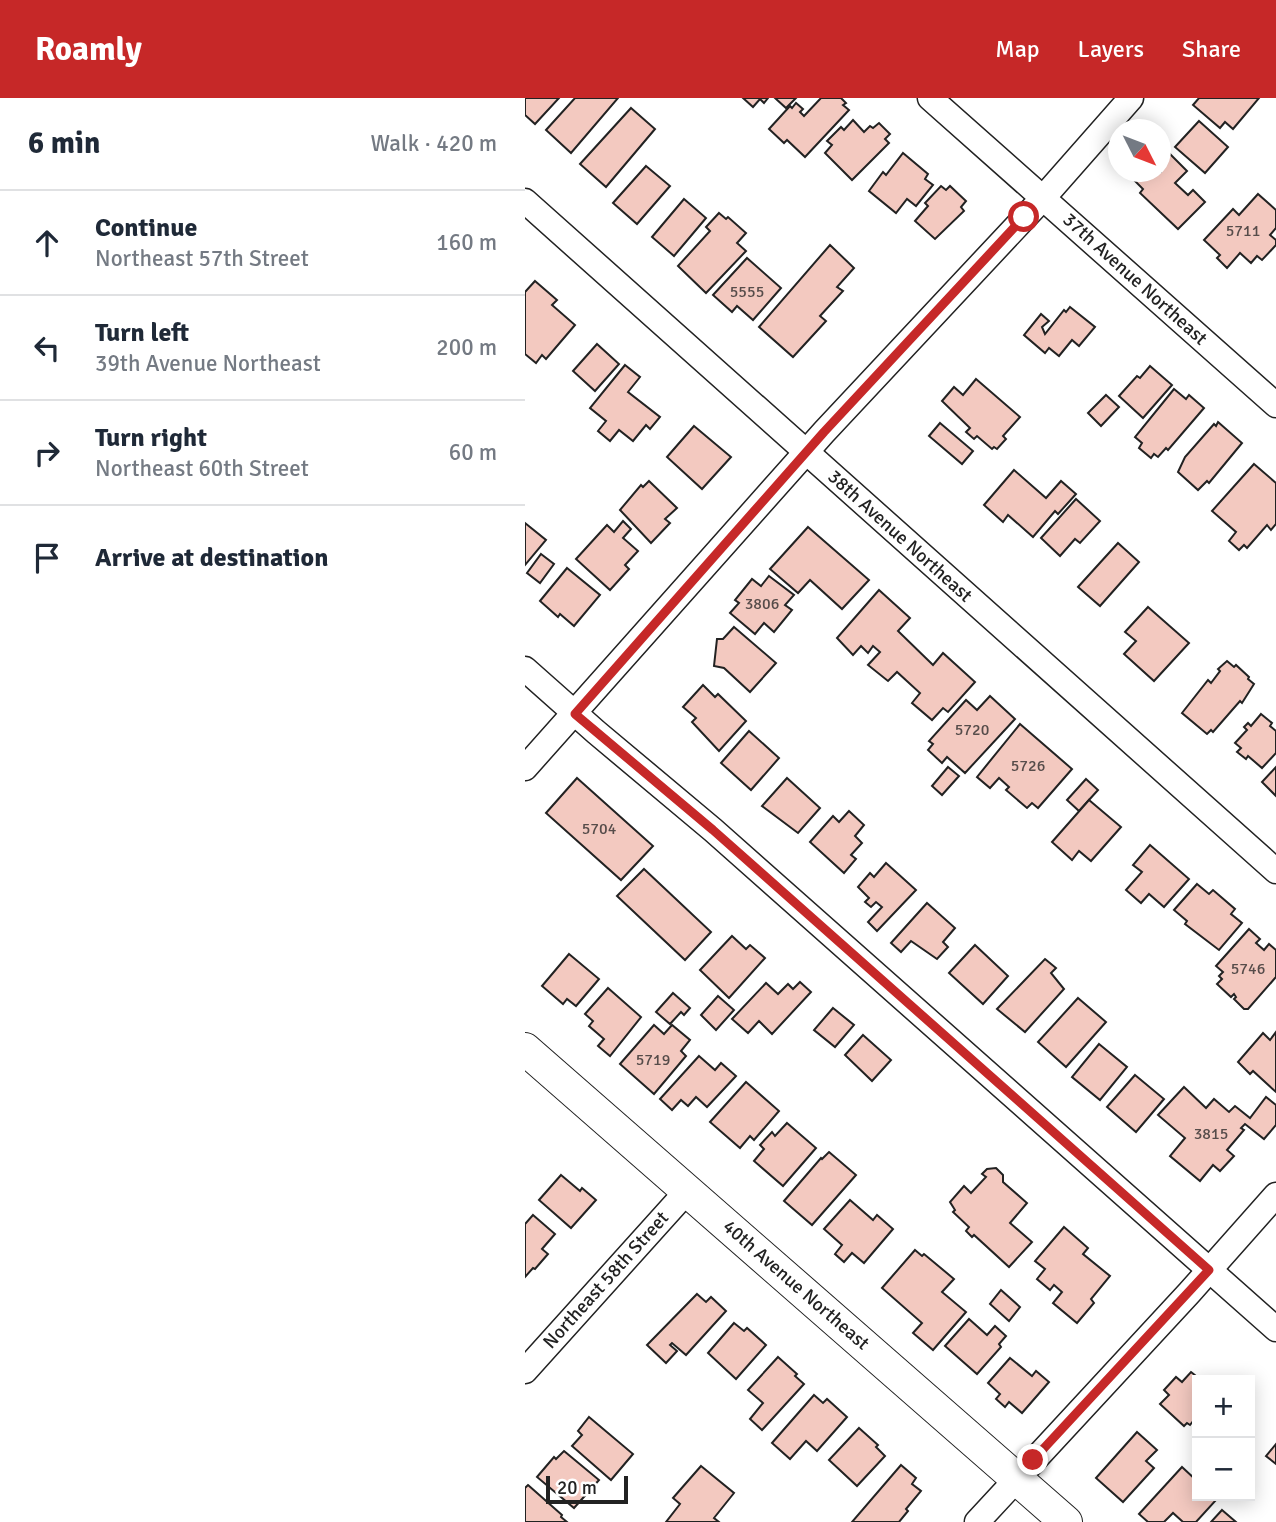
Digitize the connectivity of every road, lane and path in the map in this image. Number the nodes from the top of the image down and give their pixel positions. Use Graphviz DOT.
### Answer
graph roads {
  1 [pos="930,98"];
  2 [pos="1131,98"];
  3 [pos="1043,198"];
  4 [pos="525,201"];
  5 [pos="1276,405"];
  6 [pos="806,454"];
  7 [pos="525,669"];
  8 [pos="575,714"];
  9 [pos="525,768"];
  10 [pos="1276,871"];
  11 [pos="525,1049"];
  12 [pos="688,1190"];
  13 [pos="1276,1195"];
  14 [pos="1209,1270"];
  15 [pos="1276,1329"];
  16 [pos="525,1371"];
  17 [pos="1016,1478"];
  18 [pos="977,1522"];
  19 [pos="1066,1522"];
  1 -- 3 [label="street, 37th Avenue Northeast"];
  2 -- 3 [label="street"];
  3 -- 5 [label="street, 37th Avenue Northeast"];
  3 -- 6 [label="street"];
  4 -- 6 [label="street, 38th Avenue Northeast"];
  6 -- 8 [label="street"];
  6 -- 10 [label="street, 38th Avenue Northeast"];
  7 -- 8 [label="street"];
  8 -- 9 [label="street"];
  8 -- 14 [label="street"];
  11 -- 12 [label="street, 40th Avenue Northeast"];
  12 -- 16 [label="street, Northeast 58th Street"];
  12 -- 17 [label="street, 40th Avenue Northeast"];
  13 -- 14 [label="street"];
  14 -- 15 [label="street"];
  14 -- 17 [label="street"];
  17 -- 18 [label="street"];
  17 -- 19 [label="street, 40th Avenue Northeast"];
}
